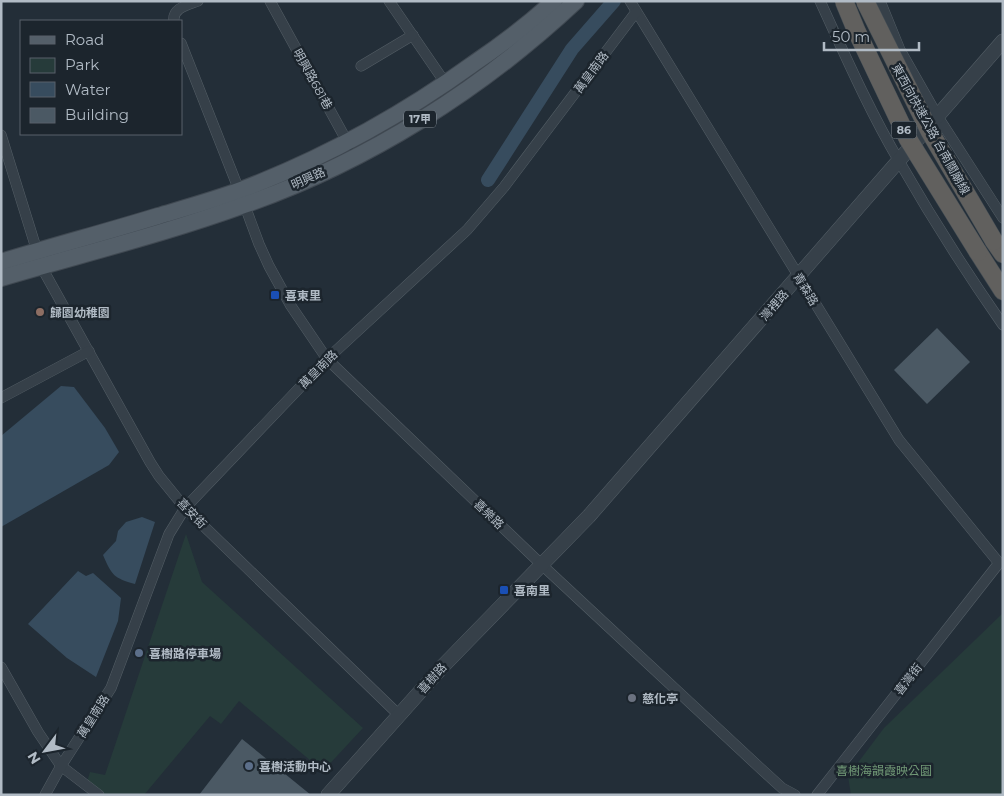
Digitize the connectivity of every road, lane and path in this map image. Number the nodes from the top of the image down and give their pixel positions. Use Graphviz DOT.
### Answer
graph roads {
  1 [pos="198,1"];
  2 [pos="270,1"];
  3 [pos="389,1"];
  4 [pos="554,1"];
  5 [pos="576,1"];
  6 [pos="630,1"];
  7 [pos="820,1"];
  8 [pos="844,1"];
  9 [pos="865,1"];
  10 [pos="880,1"];
  11 [pos="636,11"];
  12 [pos="174,20"];
  13 [pos="413,35"];
  14 [pos="1003,41"];
  15 [pos="182,48"];
  16 [pos="361,66"];
  17 [pos="186,67"];
  18 [pos="446,84"];
  19 [pos="938,117"];
  20 [pos="1,135"];
  21 [pos="352,149"];
  22 [pos="899,161"];
  23 [pos="242,198"];
  24 [pos="1003,218"];
  25 [pos="998,248"];
  26 [pos="39,259"];
  27 [pos="1,262"];
  28 [pos="799,277"];
  29 [pos="1,278"];
  30 [pos="1003,291"];
  31 [pos="1003,325"];
  32 [pos="89,351"];
  33 [pos="327,359"];
  34 [pos="1,398"];
  35 [pos="185,508"];
  36 [pos="1000,563"];
  37 [pos="542,566"];
  38 [pos="1,667"];
  39 [pos="399,716"];
  40 [pos="61,766"];
  41 [pos="45,795"];
  42 [pos="99,795"];
  43 [pos="328,795"];
  44 [pos="794,795"];
  45 [pos="817,795"];
  1 -- 12 [label="street"];
  2 -- 21 [label="street, 明興路681巷"];
  3 -- 13 [label="street"];
  4 -- 18 [label="main road, 明興路 / 17甲"];
  5 -- 21 [label="main road, 明興路 / 17甲"];
  6 -- 11 [label="street, 青森路"];
  7 -- 22 [label="street"];
  8 -- 30 [label="highway, 東西向快速公路 台南關廟線 / 86, bridge"];
  9 -- 25 [label="highway, 東西向快速公路 台南關廟線 / 86, bridge"];
  10 -- 19 [label="street"];
  11 -- 28 [label="street, 青森路"];
  11 -- 33 [label="street, 萬皇南路"];
  13 -- 16 [label="street"];
  13 -- 18 [label="street"];
  14 -- 19 [label="street, 灣裡路"];
  15 -- 17 [label="street, 喜樂路"];
  17 -- 23 [label="street, 喜樂路"];
  18 -- 21 [label="main road, 明興路 / 17甲"];
  19 -- 22 [label="street, 灣裡路"];
  19 -- 24 [label="street"];
  20 -- 26 [label="street, 喜安街"];
  21 -- 23 [label="main road, 明興路 / 17甲"];
  22 -- 28 [label="street, 灣裡路"];
  22 -- 31 [label="street"];
  23 -- 26 [label="main road, 明興路 / 17甲"];
  23 -- 33 [label="street, 喜樂路"];
  26 -- 27 [label="main road, 明興路 / 17甲"];
  26 -- 29 [label="main road, 明興路 / 17甲"];
  26 -- 32 [label="street, 喜安街"];
  28 -- 36 [label="street, 青森路"];
  28 -- 37 [label="street, 灣裡路"];
  32 -- 34 [label="street"];
  32 -- 35 [label="street, 喜安街"];
  33 -- 35 [label="street, 萬皇南路"];
  33 -- 37 [label="street, 喜樂路"];
  35 -- 39 [label="street, 喜安街"];
  35 -- 40 [label="street, 萬皇南路"];
  36 -- 45 [label="street, 喜灣街"];
  37 -- 39 [label="street, 喜樹路"];
  37 -- 44 [label="street, 喜樂路"];
  38 -- 40 [label="street"];
  39 -- 43 [label="street, 喜樹路"];
  40 -- 41 [label="street, 萬皇南路"];
  40 -- 42 [label="street"];
}
